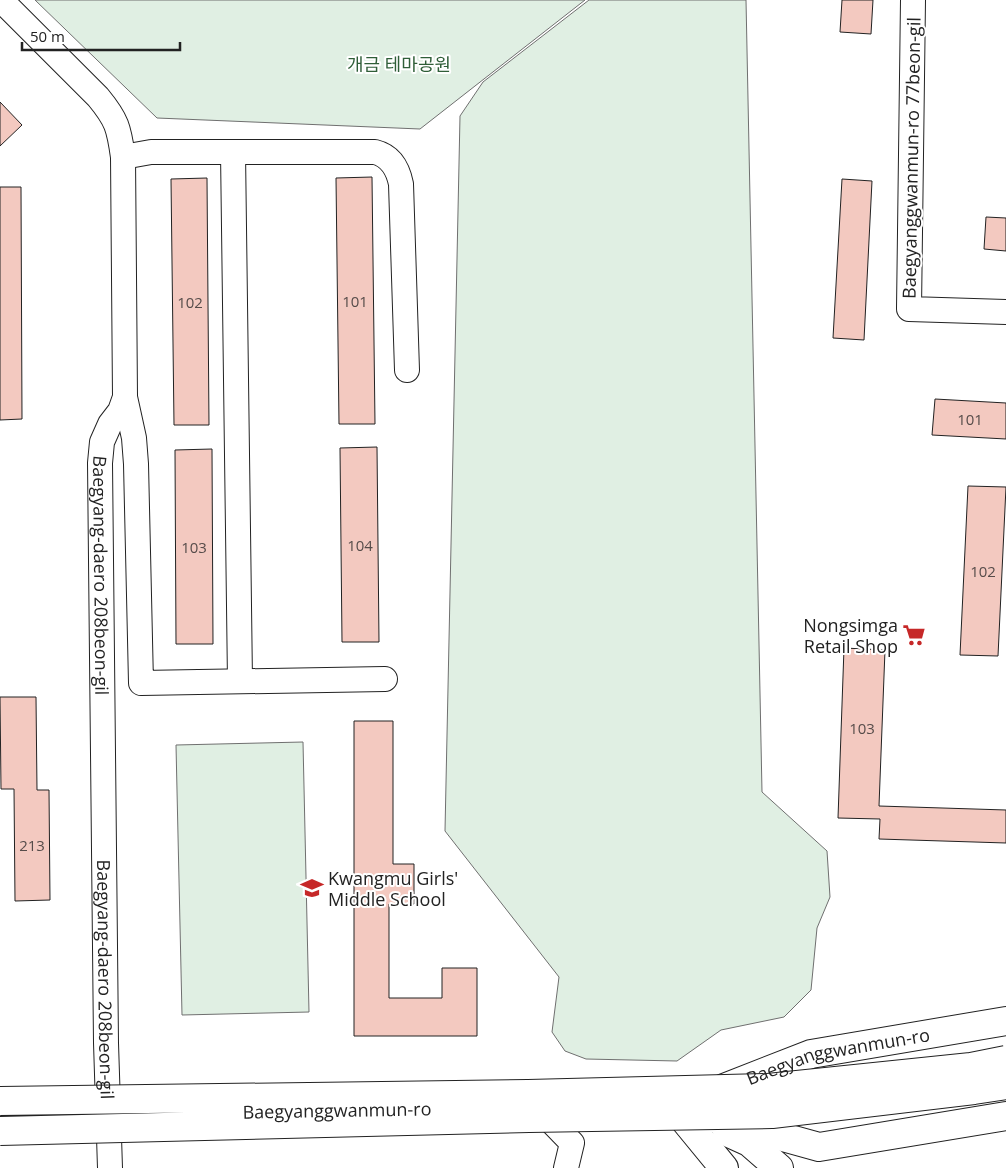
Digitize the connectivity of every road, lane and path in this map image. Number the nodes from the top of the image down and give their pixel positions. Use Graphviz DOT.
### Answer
graph roads {
  1 [pos="2,0"];
  2 [pos="914,0"];
  3 [pos="233,152"];
  4 [pos="124,157"];
  5 [pos="1006,312"];
  6 [pos="407,370"];
  7 [pos="125,397"];
  8 [pos="385,679"];
  9 [pos="240,681"];
  10 [pos="1006,1021"];
  11 [pos="1006,1060"];
  12 [pos="1006,1085"];
  13 [pos="0,1101"];
  14 [pos="674,1107"];
  15 [pos="538,1108"];
  16 [pos="109,1113"];
  17 [pos="0,1115"];
  18 [pos="1006,1116"];
  19 [pos="0,1131"];
  20 [pos="110,1168"];
  21 [pos="566,1168"];
  22 [pos="724,1168"];
  23 [pos="779,1168"];
  1 -- 4 [label="street, Baegyang-daero 208beon-gil"];
  2 -- 5 [label="street, Baegyanggwanmun-ro 77beon-gil"];
  3 -- 4 [label="street"];
  3 -- 6 [label="street"];
  3 -- 9 [label="street"];
  4 -- 7 [label="street, Baegyang-daero 208beon-gil"];
  7 -- 9 [label="street"];
  7 -- 16 [label="street, Baegyang-daero 208beon-gil"];
  8 -- 9 [label="street"];
  10 -- 14 [label="main road, Baegyanggwanmun-ro"];
  11 -- 13 [label="main road, bridge"];
  12 -- 19 [label="main road, bridge"];
  14 -- 15 [label="main road, Baegyanggwanmun-ro"];
  14 -- 18 [label="main road, Baegyanggwanmun-ro"];
  14 -- 22 [label="main road"];
  14 -- 23 [label="main road"];
  15 -- 16 [label="main road, Baegyanggwanmun-ro"];
  15 -- 21 [label="street"];
  16 -- 17 [label="main road, Baegyanggwanmun-ro"];
  16 -- 20 [label="street, Baegyang-daero 208beon-gil"];
}
